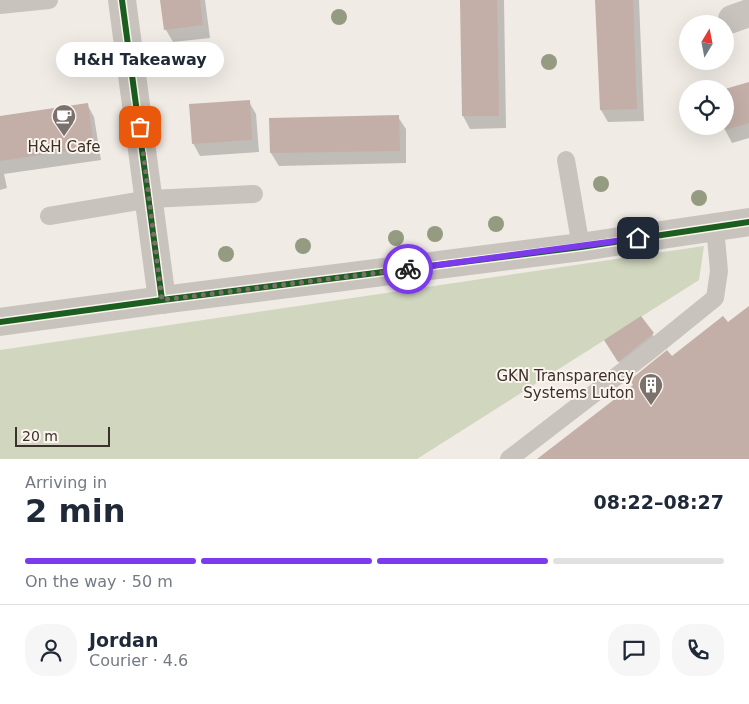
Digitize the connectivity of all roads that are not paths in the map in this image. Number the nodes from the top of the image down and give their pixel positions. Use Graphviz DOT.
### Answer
graph roads {
  1 [pos="49,0"];
  2 [pos="122,0"];
  3 [pos="0,5"];
  4 [pos="566,160"];
  5 [pos="254,194"];
  6 [pos="150,199"];
  7 [pos="49,216"];
  8 [pos="749,222"];
  9 [pos="714,227"];
  10 [pos="580,247"];
  11 [pos="162,300"];
  12 [pos="0,322"];
  13 [pos="509,459"];
  1 -- 3 [label="lane"];
  2 -- 6 [label="street"];
  4 -- 10 [label="lane"];
  5 -- 6 [label="lane"];
  6 -- 7 [label="lane"];
  6 -- 11 [label="street"];
  8 -- 9 [label="street"];
  9 -- 10 [label="street"];
  9 -- 13 [label="lane"];
  10 -- 11 [label="street"];
  11 -- 12 [label="street"];
}
